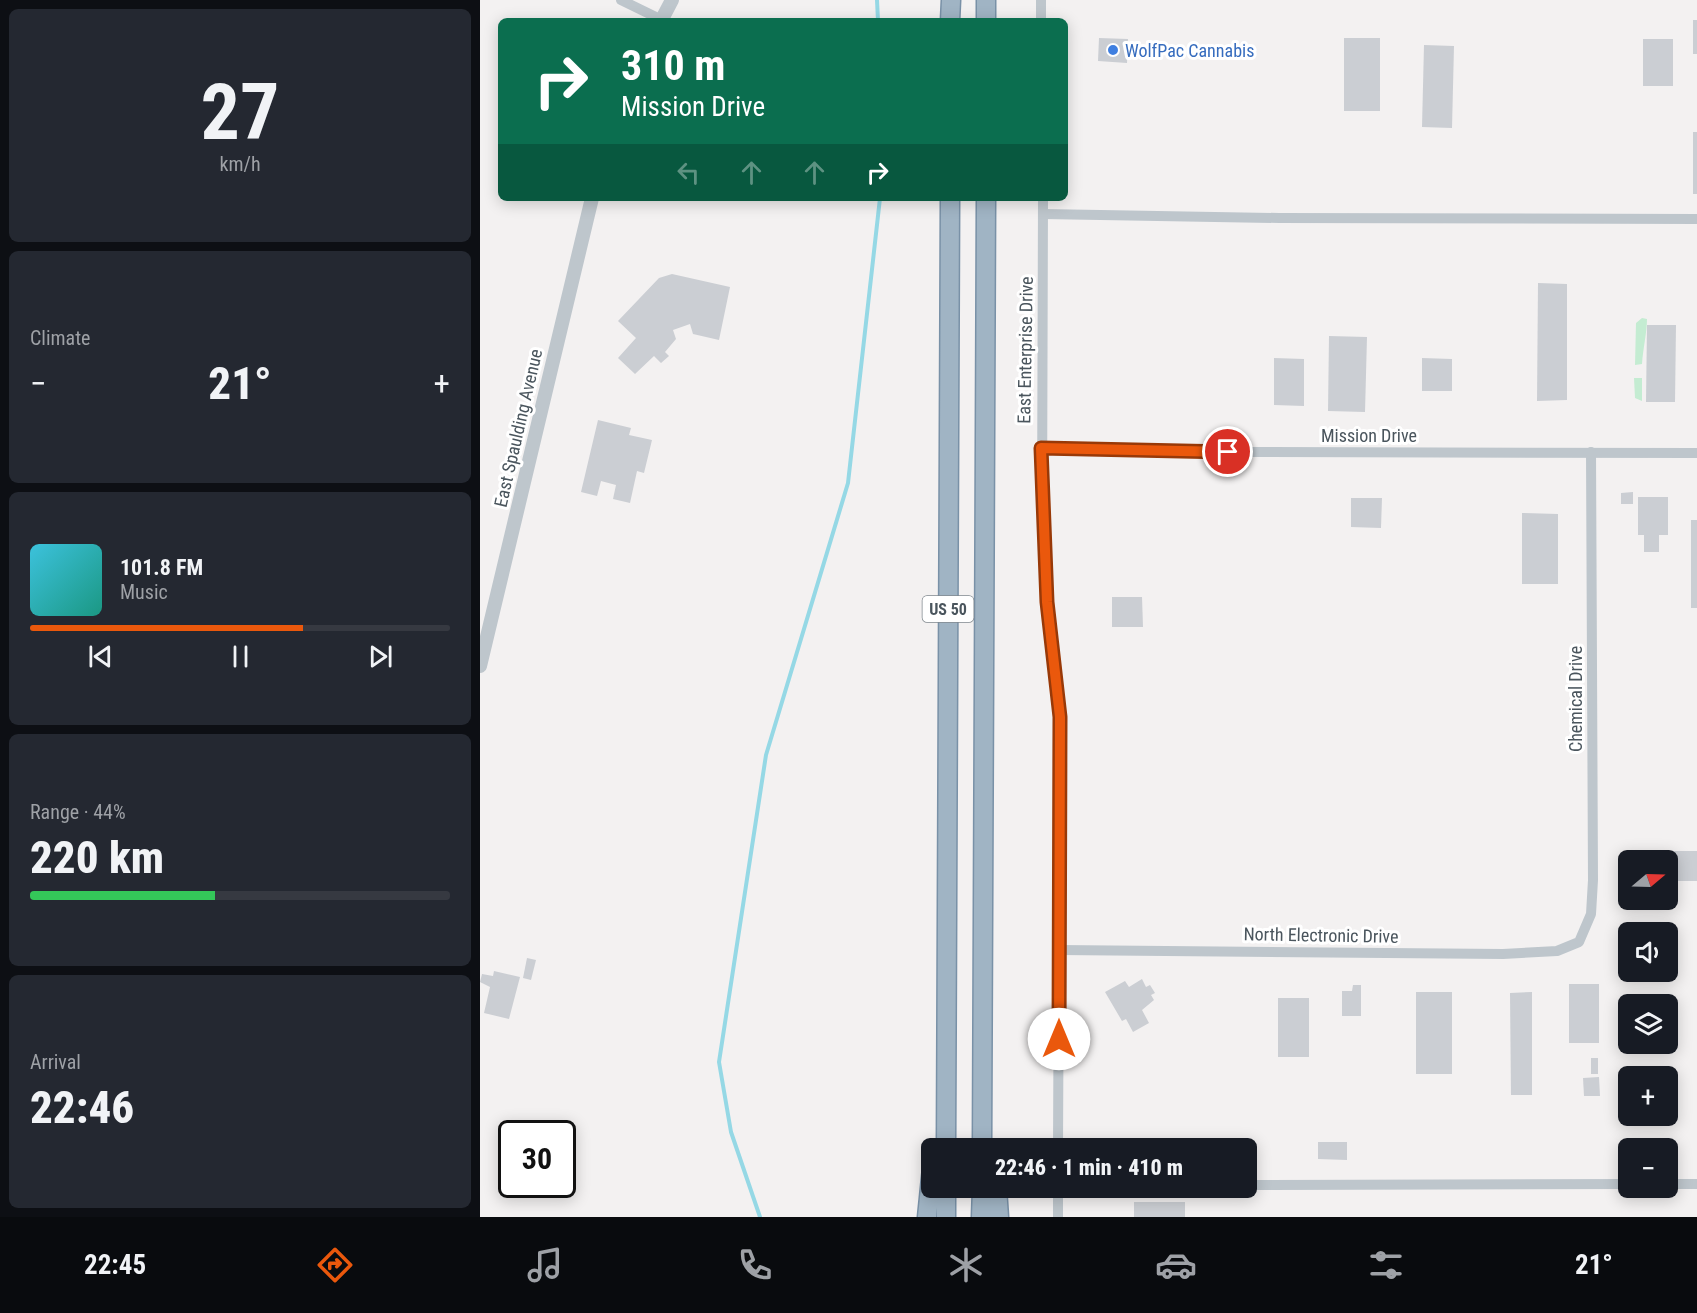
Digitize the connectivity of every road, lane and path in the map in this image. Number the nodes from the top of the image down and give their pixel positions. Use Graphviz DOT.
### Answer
graph roads {
  1 [pos="621,0"];
  2 [pos="672,0"];
  3 [pos="951,0"];
  4 [pos="986,0"];
  5 [pos="1041,0"];
  6 [pos="656,18"];
  7 [pos="663,18"];
  8 [pos="950,18"];
  9 [pos="986,18"];
  10 [pos="1041,18"];
  11 [pos="590,201"];
  12 [pos="950,201"];
  13 [pos="986,201"];
  14 [pos="1043,201"];
  15 [pos="1043,214"];
  16 [pos="1697,219"];
  17 [pos="1041,448"];
  18 [pos="1591,452"];
  19 [pos="1697,453"];
  20 [pos="480,666"];
  21 [pos="1579,942"];
  22 [pos="1059,950"];
  23 [pos="982,993"];
  24 [pos="946,1020"];
  25 [pos="934,1138"];
  26 [pos="946,1138"];
  27 [pos="982,1138"];
  28 [pos="993,1138"];
  29 [pos="1058,1138"];
  30 [pos="1618,1184"];
  31 [pos="1678,1184"];
  32 [pos="1697,1184"];
  33 [pos="1257,1185"];
  34 [pos="929,1198"];
  35 [pos="946,1198"];
  36 [pos="982,1198"];
  37 [pos="998,1198"];
  38 [pos="1058,1198"];
  39 [pos="927,1217"];
  40 [pos="946,1217"];
  41 [pos="981,1217"];
  42 [pos="999,1217"];
  43 [pos="1058,1217"];
  1 -- 6 [label="street"];
  2 -- 7 [label="street"];
  3 -- 8 [label="highway"];
  4 -- 9 [label="highway"];
  5 -- 10 [label="street"];
  11 -- 20 [label="street, East Spaulding Avenue"];
  12 -- 24 [label="highway, US 50"];
  13 -- 23 [label="highway, US 50"];
  14 -- 15 [label="street, East Enterprise Drive"];
  15 -- 16 [label="street"];
  15 -- 17 [label="street, East Enterprise Drive"];
  17 -- 18 [label="street, Mission Drive"];
  17 -- 22 [label="street, East Enterprise Drive"];
  18 -- 19 [label="street, Mission Drive"];
  18 -- 21 [label="street, Chemical Drive"];
  21 -- 22 [label="street, North Electronic Drive"];
  22 -- 29 [label="street, East Enterprise Drive"];
  23 -- 27 [label="highway, US 50"];
  23 -- 28 [label="highway"];
  24 -- 25 [label="highway"];
  24 -- 26 [label="highway, US 50"];
  30 -- 33 [label="street"];
  31 -- 32 [label="street"];
  34 -- 39 [label="highway"];
  35 -- 40 [label="highway"];
  36 -- 41 [label="highway"];
  37 -- 42 [label="highway"];
  38 -- 43 [label="street"];
}
